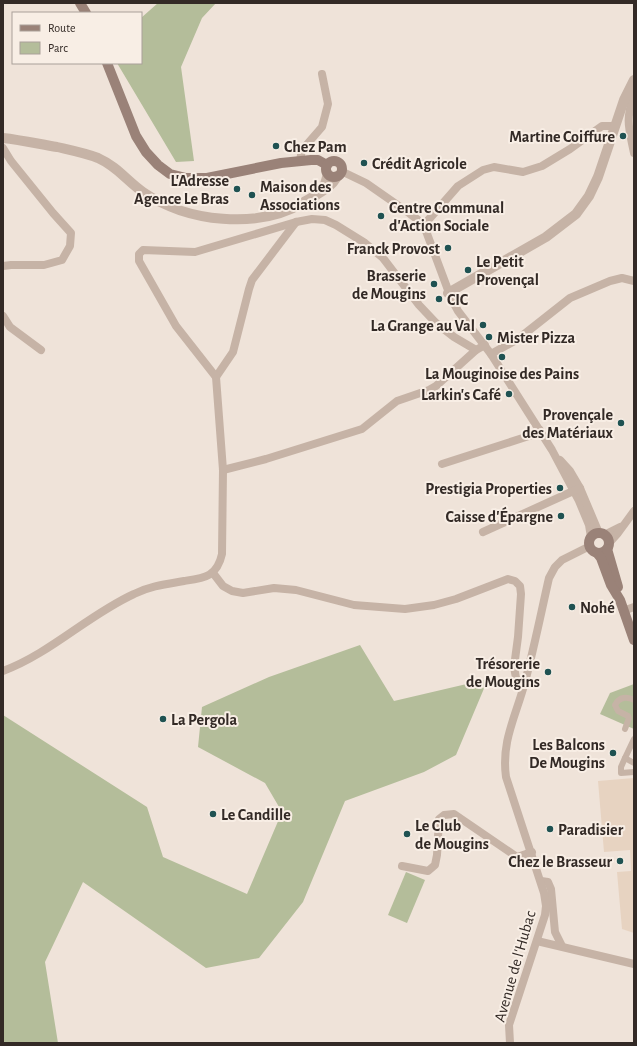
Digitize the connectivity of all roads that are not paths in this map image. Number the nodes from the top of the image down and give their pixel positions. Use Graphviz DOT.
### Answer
graph roads {
  1 [pos="80,3"];
  2 [pos="85,12"];
  3 [pos="107,64"];
  4 [pos="322,74"];
  5 [pos="634,83"];
  6 [pos="634,95"];
  7 [pos="615,126"];
  8 [pos="3,138"];
  9 [pos="3,148"];
  10 [pos="634,153"];
  11 [pos="300,160"];
  12 [pos="333,172"];
  13 [pos="296,222"];
  14 [pos="423,226"];
  15 [pos="3,266"];
  16 [pos="634,281"];
  17 [pos="448,293"];
  18 [pos="3,316"];
  19 [pos="485,346"];
  20 [pos="41,350"];
  21 [pos="476,350"];
  22 [pos="491,354"];
  23 [pos="216,377"];
  24 [pos="540,430"];
  25 [pos="442,464"];
  26 [pos="223,470"];
  27 [pos="577,489"];
  28 [pos="634,511"];
  29 [pos="483,532"];
  30 [pos="599,542"];
  31 [pos="213,573"];
  32 [pos="634,607"];
  33 [pos="624,611"];
  34 [pos="634,640"];
  35 [pos="3,671"];
  36 [pos="525,684"];
  37 [pos="634,700"];
  38 [pos="625,729"];
  39 [pos="634,740"];
  40 [pos="625,758"];
  41 [pos="633,763"];
  42 [pos="634,772"];
  43 [pos="532,852"];
  44 [pos="517,857"];
  45 [pos="402,866"];
  46 [pos="536,866"];
  47 [pos="541,881"];
  48 [pos="537,941"];
  49 [pos="562,946"];
  50 [pos="634,964"];
  51 [pos="510,1043"];
  1 -- 2 [label="main road"];
  3 -- 11 [label="main road"];
  4 -- 11 [label="street"];
  5 -- 7 [label="street"];
  6 -- 10 [label="street"];
  7 -- 14 [label="street"];
  7 -- 17 [label="street"];
  8 -- 12 [label="street"];
  9 -- 15 [label="street"];
  11 -- 12 [label="main road"];
  12 -- 14 [label="street"];
  13 -- 21 [label="street"];
  13 -- 23 [label="street"];
  13 -- 23 [label="street"];
  14 -- 17 [label="street"];
  16 -- 22 [label="street"];
  17 -- 19 [label="street"];
  18 -- 20 [label="street"];
  19 -- 21 [label="street"];
  19 -- 22 [label="street"];
  21 -- 26 [label="street"];
  22 -- 24 [label="street"];
  23 -- 26 [label="street"];
  24 -- 25 [label="street"];
  24 -- 27 [label="street"];
  26 -- 31 [label="street"];
  27 -- 29 [label="street"];
  27 -- 30 [label="street"];
  28 -- 30 [label="street"];
  30 -- 33 [label="main road"];
  30 -- 36 [label="street, Avenue de l'Hubac"];
  31 -- 35 [label="street"];
  31 -- 36 [label="street"];
  32 -- 33 [label="street"];
  33 -- 34 [label="main road"];
  36 -- 43 [label="street, Avenue de l'Hubac"];
  37 -- 38 [label="street"];
  39 -- 40 [label="street"];
  40 -- 41 [label="street"];
  40 -- 42 [label="street"];
  43 -- 44 [label="street"];
  43 -- 46 [label="street, Avenue de l'Hubac"];
  44 -- 45 [label="street"];
  44 -- 46 [label="street"];
  46 -- 47 [label="street, Avenue de l'Hubac"];
  47 -- 48 [label="street, Avenue de l'Hubac"];
  47 -- 49 [label="street"];
  48 -- 49 [label="street"];
  48 -- 51 [label="street, Avenue de l'Hubac"];
  49 -- 50 [label="street"];
}
